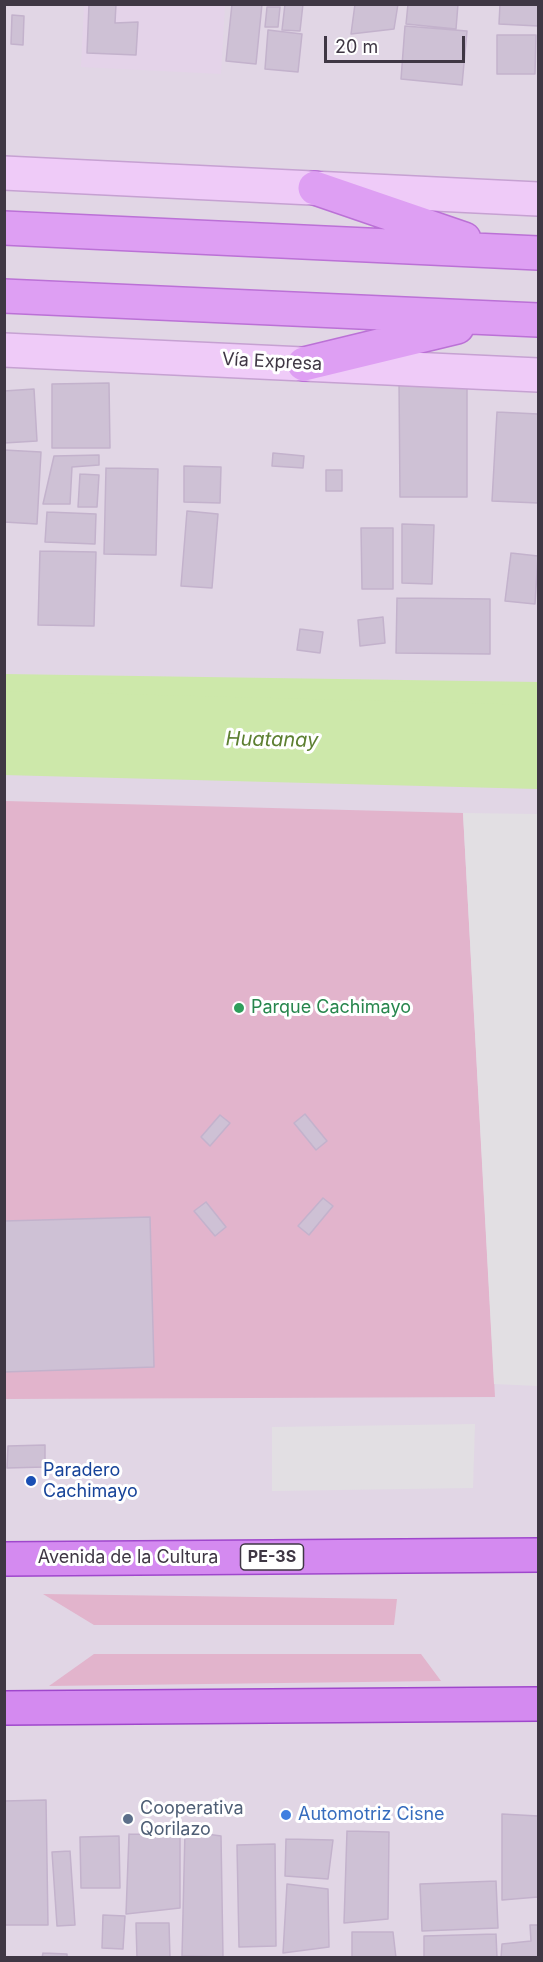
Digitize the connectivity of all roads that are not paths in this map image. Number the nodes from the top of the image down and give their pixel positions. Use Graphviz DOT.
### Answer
graph roads {
  1 [pos="4,173"];
  2 [pos="315,188"];
  3 [pos="538,198"];
  4 [pos="4,228"];
  5 [pos="499,251"];
  6 [pos="538,253"];
  7 [pos="4,296"];
  8 [pos="495,318"];
  9 [pos="538,320"];
  10 [pos="4,350"];
  11 [pos="304,364"];
  12 [pos="538,375"];
  13 [pos="538,1556"];
  14 [pos="4,1559"];
  15 [pos="538,1704"];
  16 [pos="4,1708"];
  1 -- 2 [label="main road"];
  2 -- 3 [label="main road"];
  2 -- 5 [label="main road"];
  4 -- 5 [label="main road"];
  5 -- 6 [label="main road"];
  7 -- 8 [label="main road"];
  8 -- 9 [label="main road"];
  8 -- 11 [label="main road"];
  10 -- 11 [label="main road, Vía Expresa"];
  11 -- 12 [label="main road, Vía Expresa"];
  13 -- 14 [label="highway, Avenida de la Cultura / PE-3S"];
  15 -- 16 [label="highway"];
}
